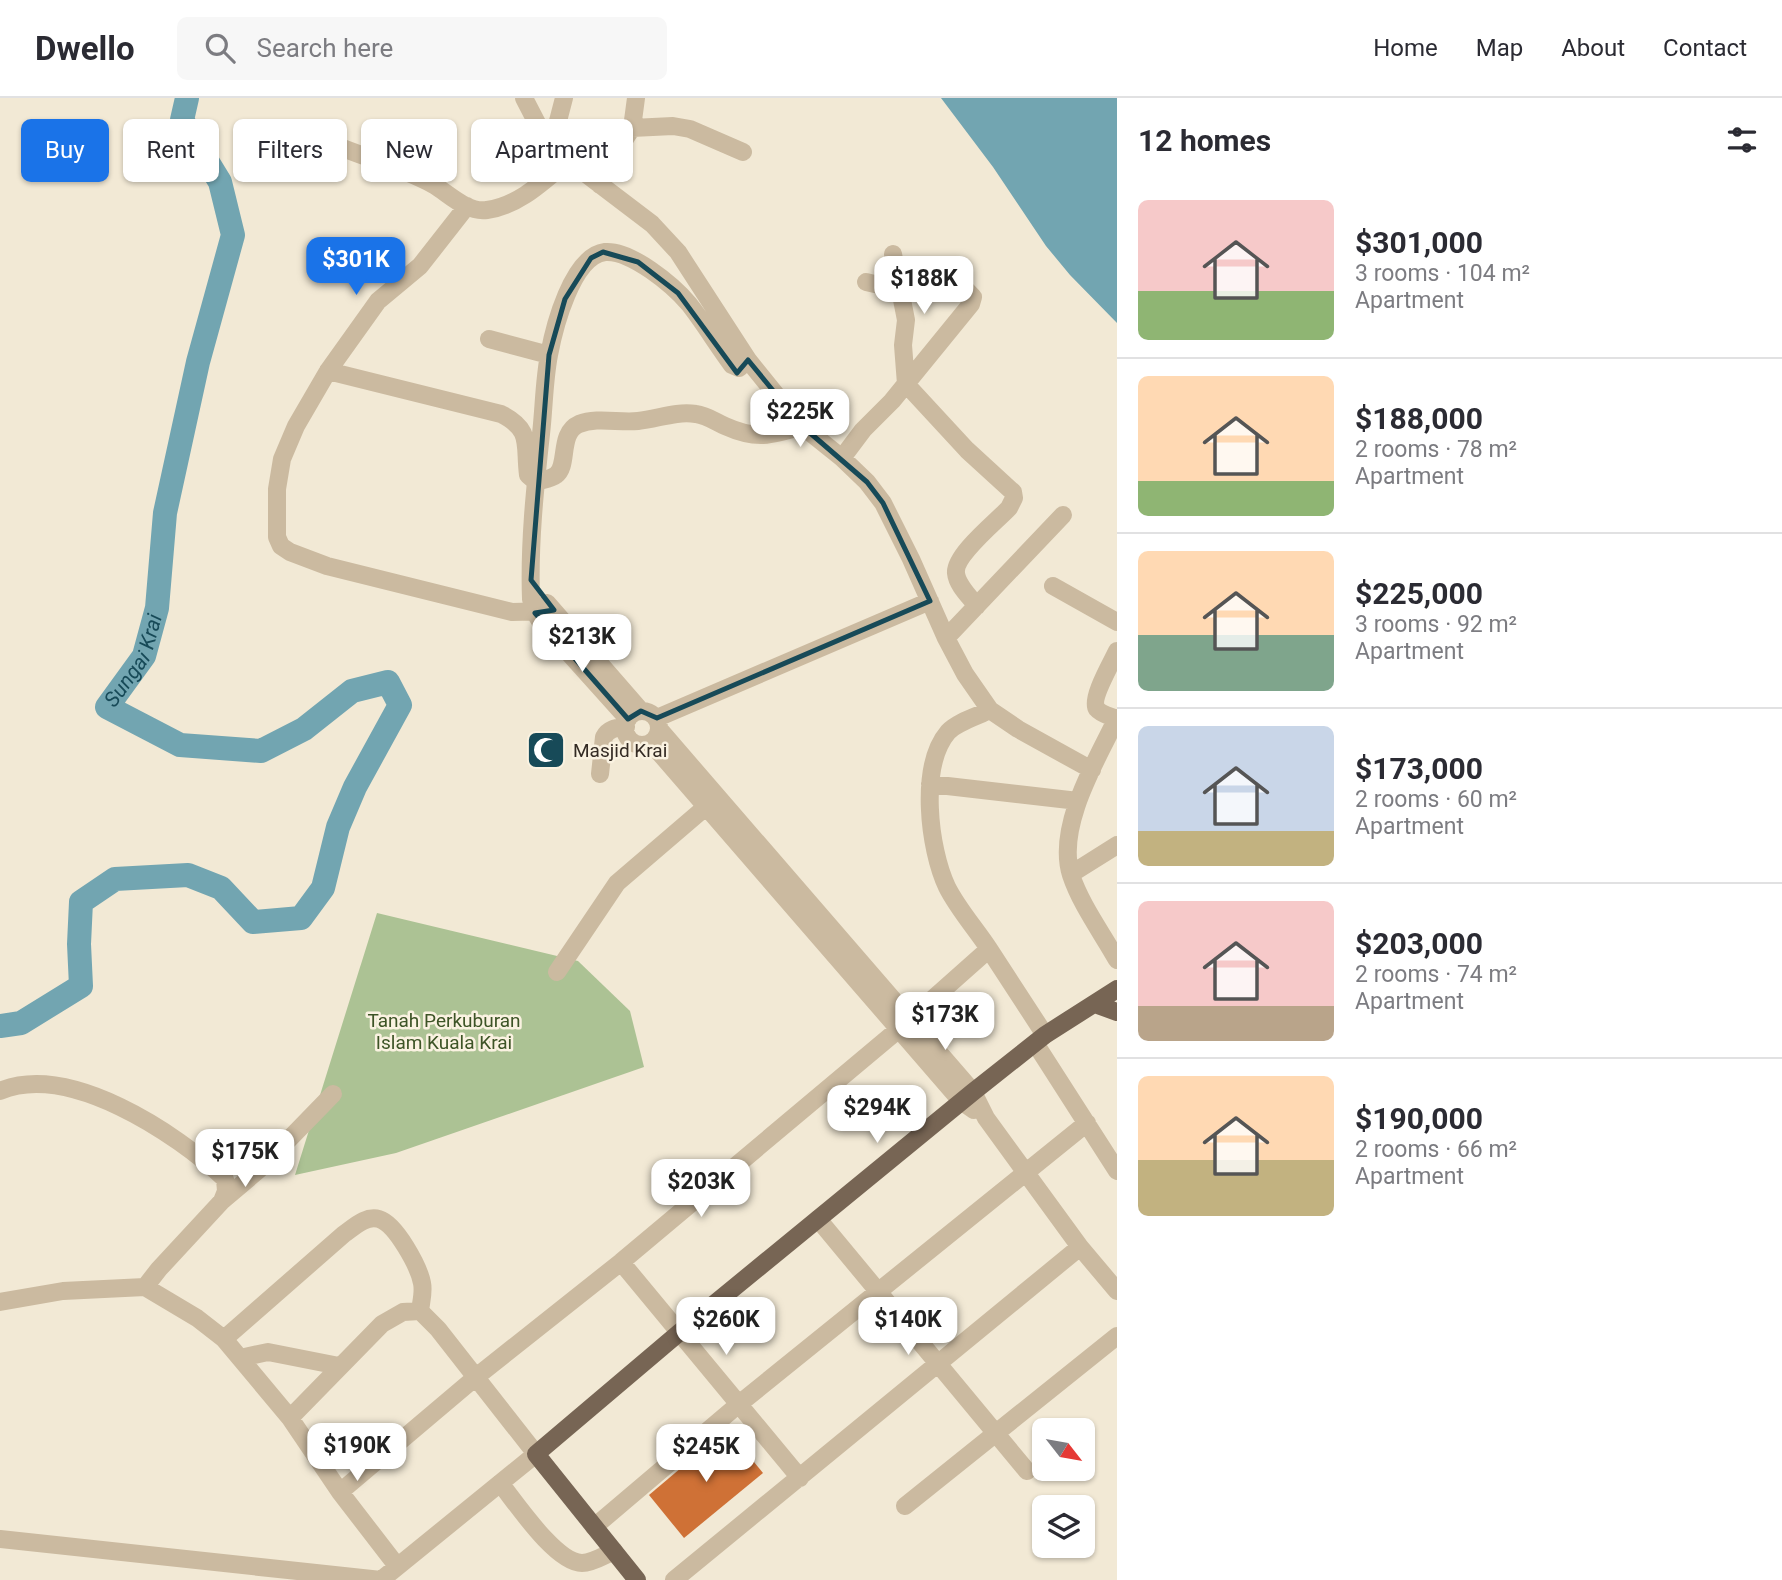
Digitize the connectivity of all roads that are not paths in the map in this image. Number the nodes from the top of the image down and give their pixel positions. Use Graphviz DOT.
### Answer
graph roads {
  1 [pos="524,98"];
  2 [pos="564,98"];
  3 [pos="636,98"];
  4 [pos="535,119"];
  5 [pos="559,119"];
  6 [pos="633,120"];
  7 [pos="633,128"];
  8 [pos="347,150"];
  9 [pos="743,152"];
  10 [pos="543,182"];
  11 [pos="595,182"];
  12 [pos="602,182"];
  13 [pos="600,186"];
  14 [pos="467,206"];
  15 [pos="893,254"];
  16 [pos="947,270"];
  17 [pos="866,282"];
  18 [pos="901,290"];
  19 [pos="489,339"];
  20 [pos="549,355"];
  21 [pos="748,360"];
  22 [pos="328,371"];
  23 [pos="906,384"];
  24 [pos="802,426"];
  25 [pos="842,458"];
  26 [pos="536,482"];
  27 [pos="1063,515"];
  28 [pos="1054,586"];
  29 [pos="930,601"];
  30 [pos="977,606"];
  31 [pos="543,612"];
  32 [pos="1117,622"];
  33 [pos="946,638"];
  34 [pos="1117,652"];
  35 [pos="990,710"];
  36 [pos="1117,719"];
  37 [pos="644,725"];
  38 [pos="1092,770"];
  39 [pos="600,774"];
  40 [pos="930,783"];
  41 [pos="1078,801"];
  42 [pos="712,802"];
  43 [pos="1117,845"];
  44 [pos="1071,874"];
  45 [pos="989,950"];
  46 [pos="1117,960"];
  47 [pos="557,972"];
  48 [pos="1117,989"];
  49 [pos="1095,1003"];
  50 [pos="1117,1012"];
  51 [pos="904,1024"];
  52 [pos="1040,1039"];
  53 [pos="0,1091"];
  54 [pos="332,1094"];
  55 [pos="967,1096"];
  56 [pos="1087,1123"];
  57 [pos="1117,1171"];
  58 [pos="1026,1172"];
  59 [pos="222,1201"];
  60 [pos="818,1219"];
  61 [pos="1080,1247"];
  62 [pos="621,1262"];
  63 [pos="145,1287"];
  64 [pos="1117,1290"];
  65 [pos="879,1292"];
  66 [pos="0,1303"];
  67 [pos="420,1311"];
  68 [pos="680,1332"];
  69 [pos="1117,1336"];
  70 [pos="223,1339"];
  71 [pos="240,1358"];
  72 [pos="939,1363"];
  73 [pos="339,1366"];
  74 [pos="476,1377"];
  75 [pos="739,1404"];
  76 [pos="290,1418"];
  77 [pos="995,1435"];
  78 [pos="536,1454"];
  79 [pos="1027,1471"];
  80 [pos="800,1478"];
  81 [pos="500,1483"];
  82 [pos="340,1492"];
  83 [pos="905,1506"];
  84 [pos="594,1527"];
  85 [pos="0,1539"];
  86 [pos="614,1551"];
  87 [pos="397,1566"];
  88 [pos="381,1580"];
  89 [pos="637,1580"];
  90 [pos="674,1580"];
  1 -- 4 [label="street"];
  2 -- 5 [label="street"];
  3 -- 6 [label="street"];
  7 -- 9 [label="street"];
  8 -- 14 [label="street"];
  10 -- 14 [label="street"];
  11 -- 13 [label="street"];
  12 -- 13 [label="street"];
  13 -- 21 [label="street"];
  14 -- 22 [label="street"];
  15 -- 18 [label="street"];
  16 -- 23 [label="street"];
  17 -- 18 [label="street"];
  18 -- 23 [label="street"];
  19 -- 20 [label="street"];
  20 -- 21 [label="street"];
  20 -- 26 [label="street"];
  21 -- 24 [label="street"];
  22 -- 26 [label="street"];
  22 -- 31 [label="street"];
  23 -- 25 [label="street"];
  23 -- 30 [label="street"];
  24 -- 25 [label="street"];
  24 -- 26 [label="street"];
  25 -- 29 [label="street"];
  26 -- 31 [label="street"];
  27 -- 30 [label="street"];
  28 -- 32 [label="street"];
  29 -- 33 [label="street"];
  29 -- 37 [label="street"];
  30 -- 33 [label="street"];
  31 -- 37 [label="street"];
  33 -- 35 [label="street"];
  34 -- 36 [label="street"];
  35 -- 38 [label="street"];
  35 -- 40 [label="street"];
  36 -- 38 [label="street"];
  37 -- 39 [label="street"];
  37 -- 42 [label="street"];
  38 -- 41 [label="street"];
  40 -- 41 [label="street"];
  40 -- 45 [label="street"];
  41 -- 44 [label="street"];
  42 -- 47 [label="street"];
  42 -- 51 [label="street"];
  43 -- 44 [label="street"];
  44 -- 46 [label="street"];
  45 -- 51 [label="street"];
  45 -- 52 [label="street"];
  48 -- 49 [label="main road"];
  49 -- 50 [label="main road"];
  49 -- 52 [label="main road"];
  51 -- 55 [label="street"];
  51 -- 62 [label="street"];
  52 -- 55 [label="main road"];
  52 -- 56 [label="street"];
  53 -- 59 [label="street"];
  54 -- 59 [label="street"];
  55 -- 58 [label="street"];
  55 -- 60 [label="main road"];
  56 -- 57 [label="street"];
  56 -- 58 [label="street"];
  58 -- 61 [label="street"];
  58 -- 65 [label="street"];
  59 -- 63 [label="street"];
  60 -- 65 [label="street"];
  60 -- 68 [label="main road"];
  61 -- 64 [label="street"];
  61 -- 72 [label="street"];
  62 -- 68 [label="street"];
  62 -- 74 [label="street"];
  63 -- 66 [label="street"];
  63 -- 70 [label="street"];
  65 -- 72 [label="street"];
  65 -- 75 [label="street"];
  67 -- 70 [label="street"];
  67 -- 73 [label="street"];
  67 -- 74 [label="street"];
  68 -- 75 [label="street"];
  68 -- 78 [label="main road"];
  69 -- 77 [label="street"];
  70 -- 71 [label="street"];
  71 -- 73 [label="street"];
  71 -- 76 [label="street"];
  72 -- 77 [label="street"];
  72 -- 80 [label="street"];
  73 -- 76 [label="street"];
  74 -- 78 [label="street"];
  74 -- 82 [label="street"];
  75 -- 80 [label="street"];
  75 -- 84 [label="street"];
  76 -- 82 [label="street"];
  77 -- 79 [label="street"];
  77 -- 83 [label="street"];
  78 -- 81 [label="street"];
  78 -- 84 [label="main road"];
  80 -- 90 [label="street"];
  81 -- 86 [label="street"];
  81 -- 87 [label="street"];
  82 -- 87 [label="street"];
  84 -- 86 [label="main road"];
  85 -- 88 [label="street"];
  86 -- 89 [label="main road"];
  87 -- 88 [label="street"];
}
